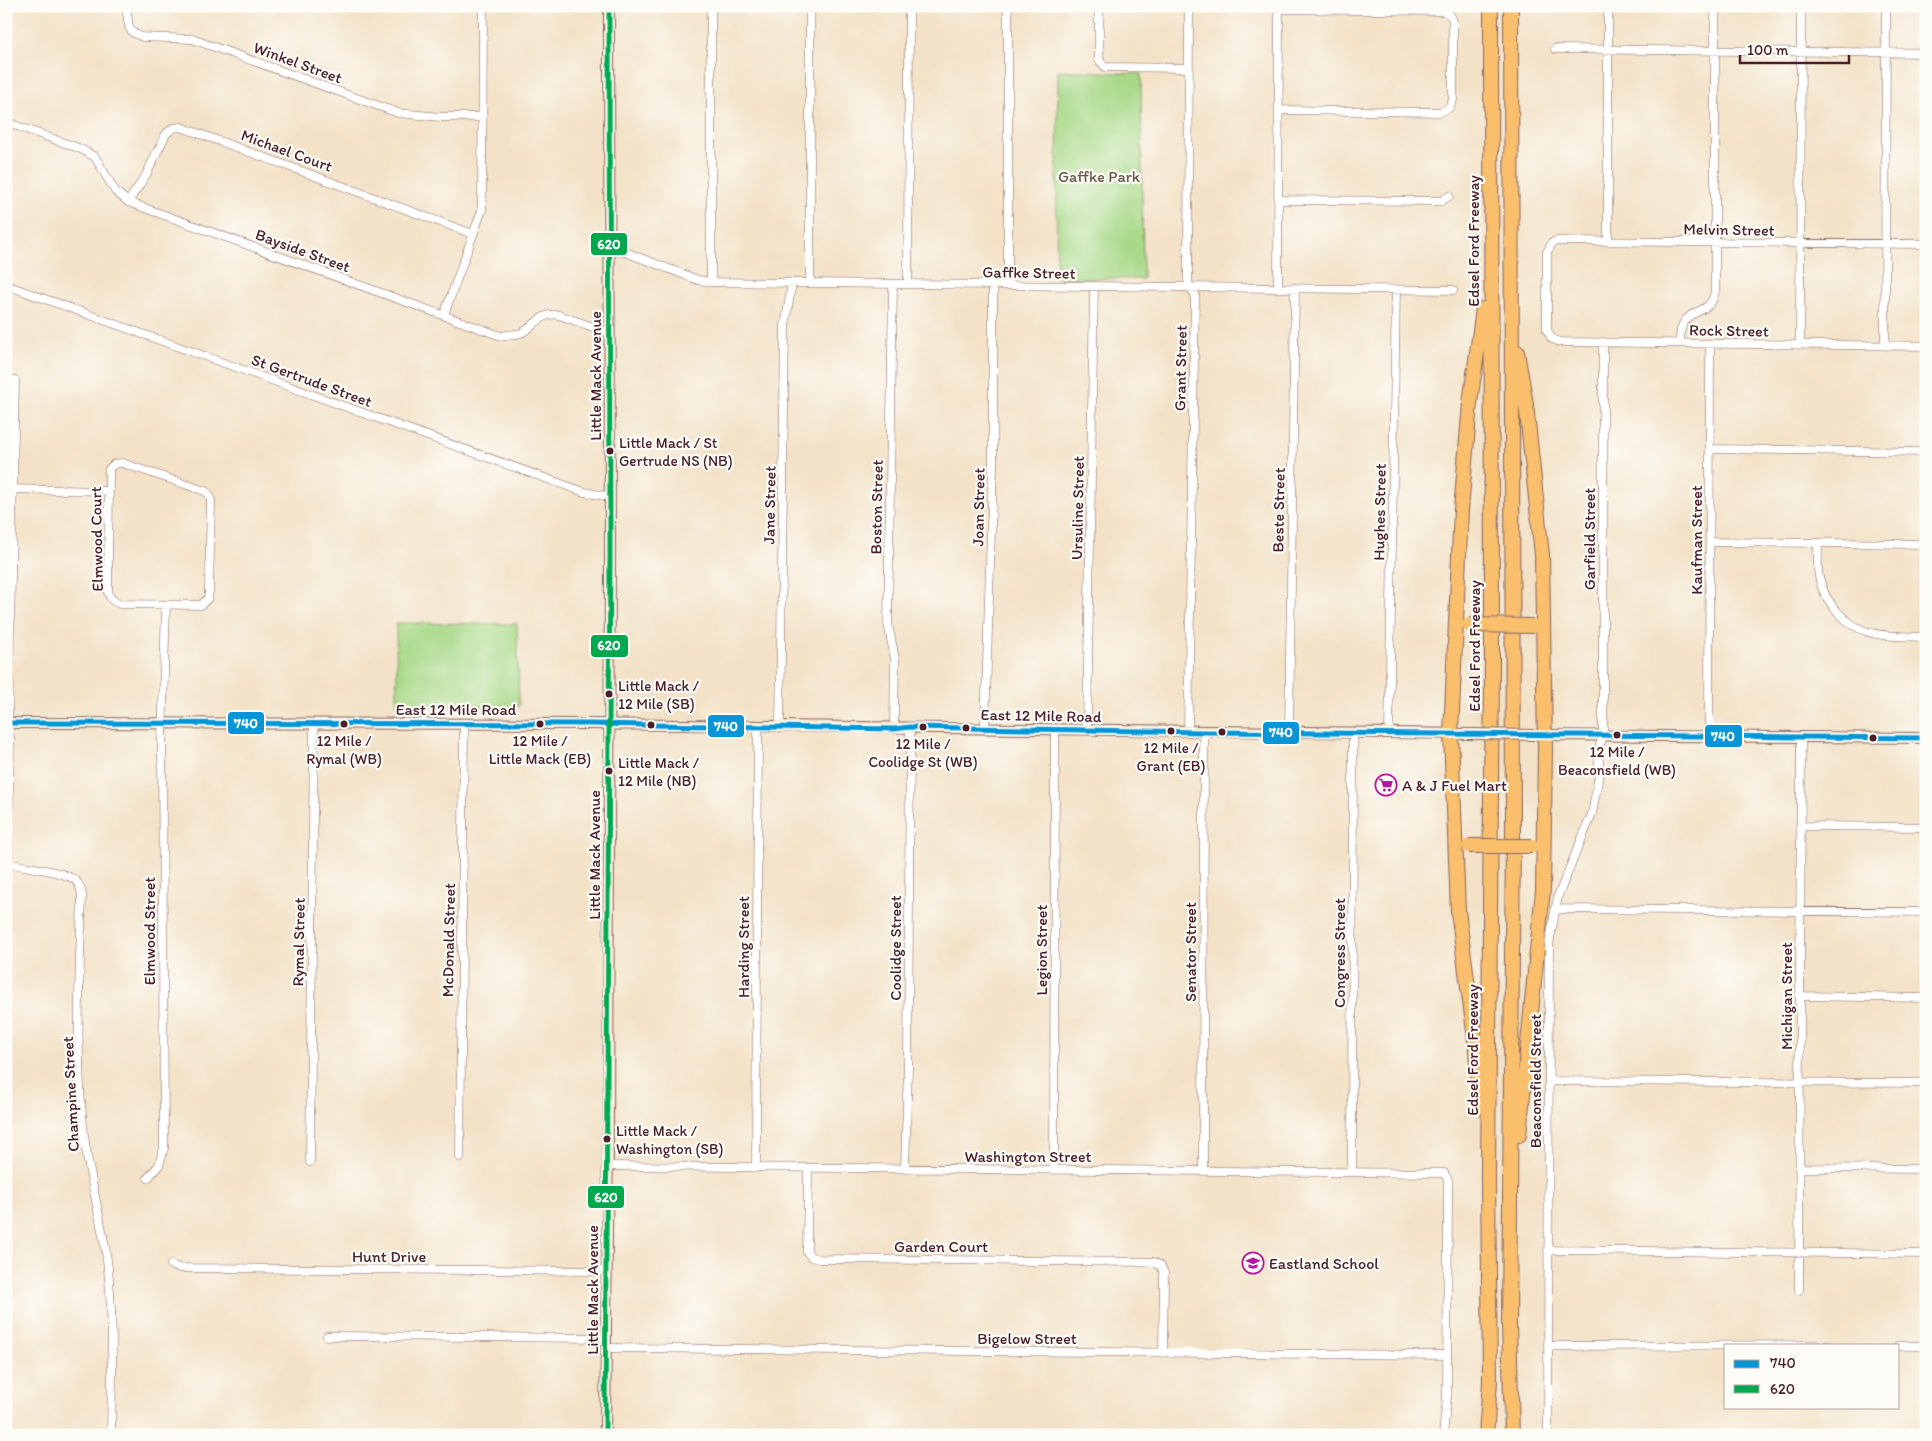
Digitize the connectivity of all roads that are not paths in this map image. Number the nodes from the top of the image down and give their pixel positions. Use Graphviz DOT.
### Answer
graph roads {
  1 [pos="126,6"];
  2 [pos="483,6"];
  3 [pos="609,6"];
  4 [pos="711,6"];
  5 [pos="810,6"];
  6 [pos="909,6"];
  7 [pos="1008,6"];
  8 [pos="1099,6"];
  9 [pos="1189,6"];
  10 [pos="1491,6"];
  11 [pos="1511,6"];
  12 [pos="1608,6"];
  13 [pos="1715,6"];
  14 [pos="1801,6"];
  15 [pos="1886,6"];
  16 [pos="1279,8"];
  17 [pos="1555,49"];
  18 [pos="1608,50"];
  19 [pos="1715,50"];
  20 [pos="1801,52"];
  21 [pos="1886,52"];
  22 [pos="1926,52"];
  23 [pos="1189,68"];
  24 [pos="1279,110"];
  25 [pos="483,118"];
  26 [pos="6,122"];
  27 [pos="1449,196"];
  28 [pos="1278,200"];
  29 [pos="128,202"];
  30 [pos="473,234"];
  31 [pos="1608,241"];
  32 [pos="1715,242"];
  33 [pos="1800,243"];
  34 [pos="1885,244"];
  35 [pos="1926,244"];
  36 [pos="609,251"];
  37 [pos="1490,260"];
  38 [pos="711,282"];
  39 [pos="792,283"];
  40 [pos="810,283"];
  41 [pos="893,284"];
  42 [pos="908,284"];
  43 [pos="6,285"];
  44 [pos="993,285"];
  45 [pos="1008,285"];
  46 [pos="1094,286"];
  47 [pos="1188,287"];
  48 [pos="1278,288"];
  49 [pos="1295,288"];
  50 [pos="1396,290"];
  51 [pos="1453,290"];
  52 [pos="1510,311"];
  53 [pos="444,315"];
  54 [pos="1547,322"];
  55 [pos="610,333"];
  56 [pos="1604,342"];
  57 [pos="1680,343"];
  58 [pos="1710,344"];
  59 [pos="1800,345"];
  60 [pos="1885,346"];
  61 [pos="1926,346"];
  62 [pos="15,380"];
  63 [pos="1710,449"];
  64 [pos="1926,452"];
  65 [pos="10,489"];
  66 [pos="108,491"];
  67 [pos="610,497"];
  68 [pos="1710,542"];
  69 [pos="1818,543"];
  70 [pos="1926,544"];
  71 [pos="166,605"];
  72 [pos="1538,630"];
  73 [pos="1455,635"];
  74 [pos="1926,636"];
  75 [pos="7,723"];
  76 [pos="163,724"];
  77 [pos="314,724"];
  78 [pos="464,724"];
  79 [pos="609,726"];
  80 [pos="758,727"];
  81 [pos="910,727"];
  82 [pos="780,728"];
  83 [pos="894,729"];
  84 [pos="985,729"];
  85 [pos="1055,730"];
  86 [pos="1087,730"];
  87 [pos="1188,732"];
  88 [pos="1204,732"];
  89 [pos="1289,733"];
  90 [pos="1353,734"];
  91 [pos="1390,734"];
  92 [pos="1452,734"];
  93 [pos="1539,735"];
  94 [pos="1603,736"];
  95 [pos="1709,737"];
  96 [pos="1801,738"];
  97 [pos="1926,738"];
  98 [pos="1800,826"];
  99 [pos="1926,827"];
  100 [pos="1455,838"];
  101 [pos="1538,842"];
  102 [pos="7,867"];
  103 [pos="1555,909"];
  104 [pos="1800,911"];
  105 [pos="1926,912"];
  106 [pos="1799,996"];
  107 [pos="1926,998"];
  108 [pos="1549,1081"];
  109 [pos="1799,1082"];
  110 [pos="1926,1083"];
  111 [pos="460,1157"];
  112 [pos="310,1162"];
  113 [pos="608,1166"];
  114 [pos="756,1168"];
  115 [pos="808,1168"];
  116 [pos="1799,1168"];
  117 [pos="904,1169"];
  118 [pos="1926,1169"];
  119 [pos="1054,1170"];
  120 [pos="1203,1171"];
  121 [pos="1352,1172"];
  122 [pos="1488,1174"];
  123 [pos="148,1178"];
  124 [pos="1548,1250"];
  125 [pos="1798,1253"];
  126 [pos="1926,1254"];
  127 [pos="171,1265"];
  128 [pos="607,1271"];
  129 [pos="1799,1290"];
  130 [pos="1509,1323"];
  131 [pos="327,1336"];
  132 [pos="607,1343"];
  133 [pos="1724,1345"];
  134 [pos="1548,1346"];
  135 [pos="1900,1346"];
  136 [pos="1926,1346"];
  137 [pos="1164,1353"];
  138 [pos="1447,1355"];
  139 [pos="112,1435"];
  140 [pos="605,1435"];
  141 [pos="1443,1435"];
  142 [pos="1486,1435"];
  143 [pos="1512,1435"];
  144 [pos="1548,1435"];
  1 -- 25 [label="street, Winkel Street"];
  2 -- 25 [label="street"];
  3 -- 36 [label="main road, Little Mack Avenue"];
  4 -- 38 [label="street"];
  5 -- 40 [label="street"];
  6 -- 42 [label="street"];
  7 -- 45 [label="street"];
  8 -- 23 [label="street"];
  9 -- 23 [label="street, Grant Street"];
  10 -- 37 [label="highway, Edsel Ford Freeway"];
  11 -- 52 [label="highway"];
  12 -- 18 [label="street"];
  13 -- 19 [label="street"];
  14 -- 20 [label="street"];
  15 -- 21 [label="street"];
  16 -- 24 [label="street"];
  16 -- 24 [label="street"];
  17 -- 18 [label="street"];
  18 -- 19 [label="street"];
  18 -- 31 [label="street"];
  19 -- 20 [label="street"];
  19 -- 32 [label="street"];
  20 -- 21 [label="street"];
  20 -- 33 [label="street"];
  21 -- 22 [label="street"];
  21 -- 34 [label="street"];
  23 -- 47 [label="street, Grant Street"];
  24 -- 28 [label="street"];
  25 -- 30 [label="street"];
  26 -- 29 [label="street, Bayside Street"];
  27 -- 28 [label="street"];
  28 -- 48 [label="street"];
  29 -- 30 [label="street, Michael Court"];
  29 -- 53 [label="street, Bayside Street"];
  30 -- 53 [label="street"];
  31 -- 32 [label="street, Melvin Street"];
  31 -- 54 [label="street, Melvin Street"];
  32 -- 33 [label="street, Melvin Street"];
  32 -- 57 [label="street"];
  33 -- 34 [label="street, Melvin Street"];
  33 -- 59 [label="street"];
  34 -- 35 [label="street, Melvin Street"];
  34 -- 60 [label="street"];
  36 -- 38 [label="street, Gaffke Street"];
  36 -- 55 [label="main road, Little Mack Avenue"];
  37 -- 73 [label="highway"];
  37 -- 122 [label="highway, Edsel Ford Freeway"];
  38 -- 39 [label="street, Gaffke Street"];
  39 -- 40 [label="street, Gaffke Street"];
  39 -- 82 [label="street, Jane Street"];
  40 -- 41 [label="street, Gaffke Street"];
  41 -- 42 [label="street, Gaffke Street"];
  41 -- 83 [label="street, Boston Street"];
  42 -- 44 [label="street, Gaffke Street"];
  43 -- 67 [label="street, St Gertrude Street"];
  44 -- 45 [label="street, Gaffke Street"];
  44 -- 84 [label="street, Joan Street"];
  45 -- 46 [label="street, Gaffke Street"];
  46 -- 47 [label="street, Gaffke Street"];
  46 -- 86 [label="street, Ursuline Street"];
  47 -- 48 [label="street, Gaffke Street"];
  47 -- 87 [label="street, Grant Street"];
  48 -- 49 [label="street, Gaffke Street"];
  49 -- 50 [label="street, Gaffke Street"];
  49 -- 89 [label="street, Beste Street"];
  50 -- 51 [label="street, Gaffke Street"];
  50 -- 91 [label="street, Hughes Street"];
  52 -- 72 [label="highway"];
  52 -- 130 [label="highway"];
  53 -- 55 [label="street, Bayside Street"];
  54 -- 56 [label="street, Rock Street"];
  55 -- 67 [label="main road, Little Mack Avenue"];
  56 -- 57 [label="street, Rock Street"];
  56 -- 94 [label="street, Garfield Street"];
  57 -- 58 [label="street, Rock Street"];
  58 -- 59 [label="street, Rock Street"];
  58 -- 63 [label="street, Kaufman Street"];
  59 -- 60 [label="street, Rock Street"];
  60 -- 61 [label="street, Rock Street"];
  62 -- 65 [label="street"];
  63 -- 64 [label="street"];
  63 -- 68 [label="street, Kaufman Street"];
  65 -- 66 [label="street"];
  65 -- 75 [label="street"];
  66 -- 71 [label="street, Elmwood Court"];
  66 -- 71 [label="street, Elmwood Court"];
  67 -- 79 [label="main road, Little Mack Avenue"];
  68 -- 69 [label="street"];
  68 -- 95 [label="street, Kaufman Street"];
  69 -- 70 [label="street"];
  69 -- 74 [label="street"];
  71 -- 76 [label="street"];
  72 -- 73 [label="highway, bridge"];
  72 -- 93 [label="highway"];
  73 -- 92 [label="highway"];
  75 -- 76 [label="main road, East 12 Mile Road"];
  75 -- 102 [label="street"];
  76 -- 77 [label="main road, East 12 Mile Road"];
  76 -- 123 [label="street, Elmwood Street"];
  77 -- 78 [label="main road, East 12 Mile Road"];
  77 -- 112 [label="street, Rymal Street"];
  78 -- 79 [label="main road, East 12 Mile Road"];
  78 -- 111 [label="street, McDonald Street"];
  79 -- 80 [label="main road, East 12 Mile Road"];
  79 -- 113 [label="main road, Little Mack Avenue"];
  80 -- 82 [label="main road, East 12 Mile Road"];
  80 -- 114 [label="street, Harding Street"];
  81 -- 83 [label="main road, East 12 Mile Road"];
  81 -- 84 [label="main road, East 12 Mile Road"];
  81 -- 117 [label="street, Coolidge Street"];
  82 -- 83 [label="main road, East 12 Mile Road"];
  84 -- 85 [label="main road, East 12 Mile Road"];
  85 -- 86 [label="main road, East 12 Mile Road"];
  85 -- 119 [label="street, Legion Street"];
  86 -- 87 [label="main road, East 12 Mile Road"];
  87 -- 88 [label="main road, East 12 Mile Road"];
  88 -- 89 [label="main road, East 12 Mile Road"];
  88 -- 120 [label="street, Senator Street"];
  89 -- 90 [label="main road, East 12 Mile Road"];
  90 -- 91 [label="main road, East 12 Mile Road"];
  90 -- 121 [label="street, Congress Street"];
  91 -- 92 [label="main road, East 12 Mile Road"];
  92 -- 93 [label="main road, East 12 Mile Road, bridge"];
  92 -- 100 [label="highway"];
  93 -- 94 [label="main road, East 12 Mile Road"];
  93 -- 101 [label="highway"];
  94 -- 95 [label="main road, East 12 Mile Road"];
  94 -- 103 [label="street, Beaconsfield Street"];
  95 -- 96 [label="main road, East 12 Mile Road"];
  96 -- 97 [label="main road, East 12 Mile Road"];
  96 -- 98 [label="street, Michigan Street"];
  98 -- 99 [label="street"];
  98 -- 104 [label="street, Michigan Street"];
  100 -- 101 [label="highway, bridge"];
  100 -- 122 [label="highway"];
  101 -- 130 [label="highway"];
  102 -- 139 [label="street, Champine Street"];
  103 -- 104 [label="street"];
  103 -- 108 [label="street, Beaconsfield Street"];
  104 -- 105 [label="street"];
  104 -- 106 [label="street, Michigan Street"];
  106 -- 107 [label="street"];
  106 -- 109 [label="street, Michigan Street"];
  108 -- 109 [label="street"];
  108 -- 124 [label="street, Beaconsfield Street"];
  109 -- 110 [label="street"];
  109 -- 116 [label="street, Michigan Street"];
  113 -- 114 [label="street, Washington Street"];
  113 -- 128 [label="main road, Little Mack Avenue"];
  114 -- 115 [label="street, Washington Street"];
  115 -- 117 [label="street, Washington Street"];
  115 -- 137 [label="street, Garden Court"];
  116 -- 118 [label="street"];
  116 -- 125 [label="street, Michigan Street"];
  117 -- 119 [label="street, Washington Street"];
  119 -- 120 [label="street, Washington Street"];
  120 -- 121 [label="street, Washington Street"];
  121 -- 138 [label="street, Washington Street"];
  122 -- 142 [label="highway, Edsel Ford Freeway"];
  124 -- 125 [label="street"];
  124 -- 134 [label="street, Beaconsfield Street"];
  125 -- 126 [label="street"];
  125 -- 129 [label="street, Michigan Street"];
  127 -- 128 [label="street, Hunt Drive"];
  128 -- 132 [label="main road, Little Mack Avenue"];
  130 -- 143 [label="highway"];
  131 -- 132 [label="street, Bigelow Street"];
  132 -- 137 [label="street, Bigelow Street"];
  132 -- 140 [label="main road, Little Mack Avenue"];
  133 -- 134 [label="street"];
  134 -- 144 [label="street, Beaconsfield Street"];
  135 -- 136 [label="street"];
  137 -- 138 [label="street, Bigelow Street"];
  138 -- 141 [label="street"];
}
